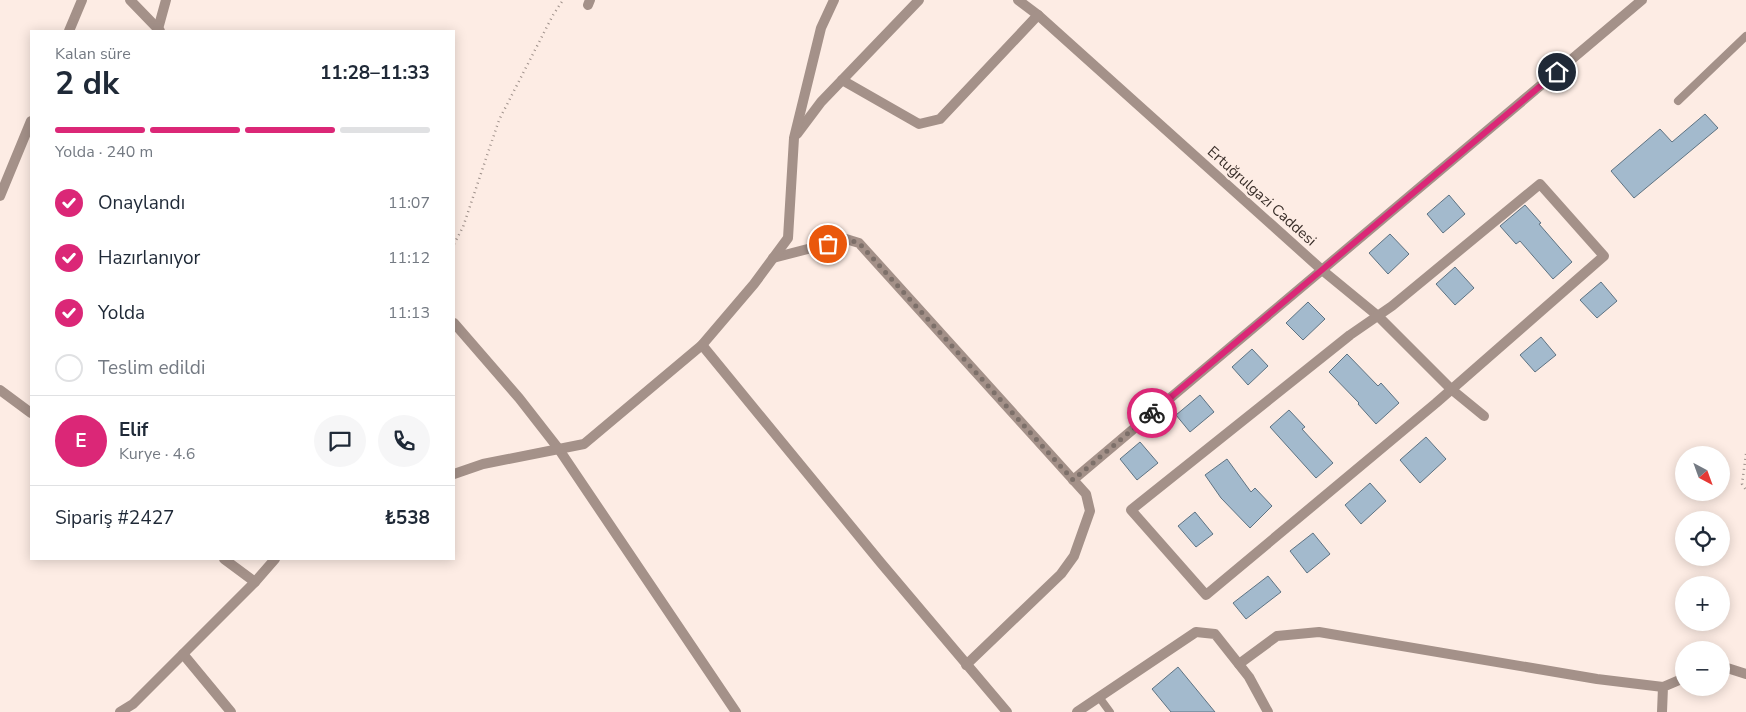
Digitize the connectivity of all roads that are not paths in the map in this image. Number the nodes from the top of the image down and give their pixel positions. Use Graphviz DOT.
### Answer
graph roads {
  1 [pos="82,0"];
  2 [pos="130,0"];
  3 [pos="166,0"];
  4 [pos="834,0"];
  5 [pos="920,0"];
  6 [pos="1018,0"];
  7 [pos="1642,0"];
  8 [pos="1038,15"];
  9 [pos="68,30"];
  10 [pos="159,30"];
  11 [pos="1746,36"];
  12 [pos="842,80"];
  13 [pos="1678,101"];
  14 [pos="30,123"];
  15 [pos="794,138"];
  16 [pos="0,196"];
  17 [pos="773,258"];
  18 [pos="1322,270"];
  19 [pos="1378,316"];
  20 [pos="455,324"];
  21 [pos="702,345"];
  22 [pos="1451,389"];
  23 [pos="0,390"];
  24 [pos="30,412"];
  25 [pos="1484,416"];
  26 [pos="558,448"];
  27 [pos="455,474"];
  28 [pos="1073,480"];
  29 [pos="225,560"];
  30 [pos="274,560"];
  31 [pos="255,582"];
  32 [pos="183,654"];
  33 [pos="1239,664"];
  34 [pos="966,665"];
  35 [pos="1730,669"];
  36 [pos="1746,674"];
  37 [pos="1675,682"];
  38 [pos="1663,687"];
  39 [pos="1099,697"];
  40 [pos="120,712"];
  41 [pos="231,712"];
  42 [pos="736,712"];
  43 [pos="1007,712"];
  44 [pos="1077,712"];
  45 [pos="1110,712"];
  46 [pos="1268,712"];
  47 [pos="1662,712"];
  1 -- 9 [label="street"];
  2 -- 10 [label="street"];
  3 -- 10 [label="street"];
  4 -- 15 [label="street"];
  5 -- 12 [label="street"];
  6 -- 8 [label="street, Ertuğrulgazi Caddesi"];
  7 -- 18 [label="street"];
  8 -- 12 [label="street"];
  8 -- 18 [label="street, Ertuğrulgazi Caddesi"];
  11 -- 13 [label="lane"];
  12 -- 15 [label="street"];
  14 -- 16 [label="street"];
  15 -- 17 [label="street"];
  17 -- 21 [label="street"];
  17 -- 28 [label="street"];
  18 -- 19 [label="street, Ertuğrulgazi Caddesi"];
  18 -- 28 [label="street"];
  19 -- 22 [label="street, Ertuğrulgazi Caddesi"];
  19 -- 22 [label="street"];
  19 -- 22 [label="street"];
  20 -- 26 [label="street"];
  21 -- 26 [label="street"];
  21 -- 34 [label="street"];
  22 -- 25 [label="street, Ertuğrulgazi Caddesi"];
  23 -- 24 [label="street"];
  26 -- 27 [label="street"];
  26 -- 42 [label="street"];
  28 -- 34 [label="street"];
  29 -- 31 [label="street"];
  30 -- 31 [label="street"];
  31 -- 32 [label="street"];
  32 -- 40 [label="street"];
  32 -- 41 [label="street"];
  33 -- 38 [label="street"];
  33 -- 39 [label="street"];
  33 -- 46 [label="street"];
  34 -- 43 [label="street"];
  35 -- 36 [label="street"];
  37 -- 38 [label="street"];
  38 -- 47 [label="street"];
  39 -- 44 [label="street"];
  39 -- 45 [label="lane"];
}
